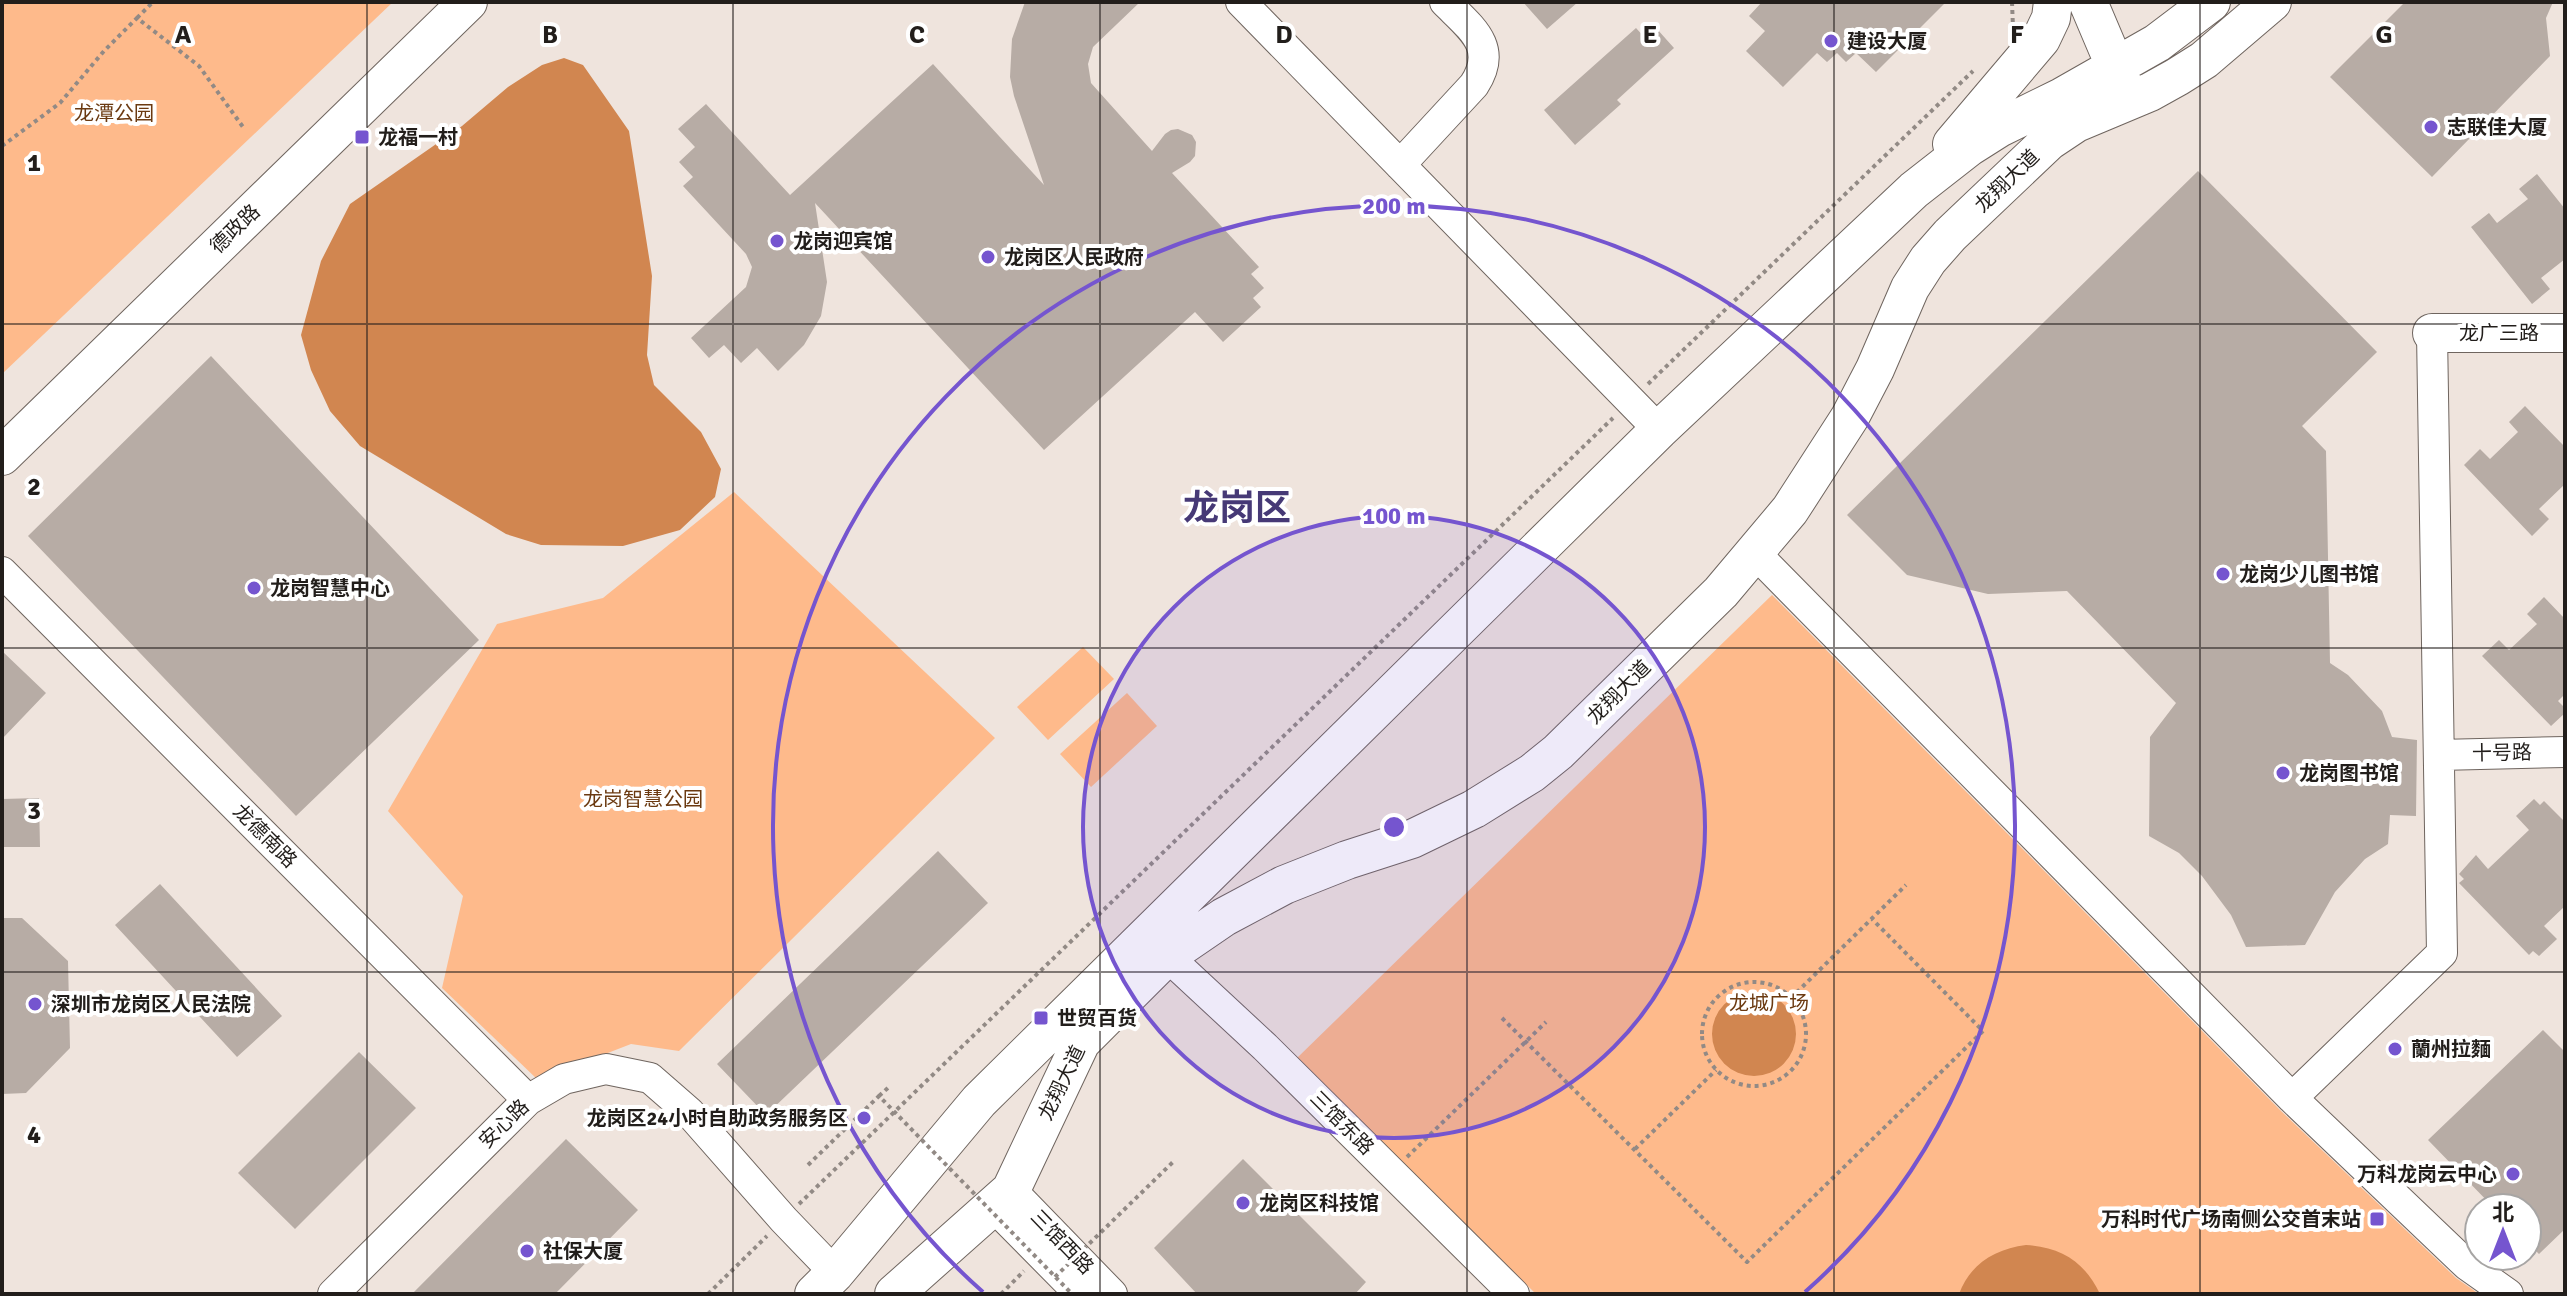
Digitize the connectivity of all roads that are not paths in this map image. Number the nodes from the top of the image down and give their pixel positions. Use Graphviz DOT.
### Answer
graph roads {
  1 [pos="432,2"];
  2 [pos="468,2"];
  3 [pos="1241,2"];
  4 [pos="1445,2"];
  5 [pos="2053,2"];
  6 [pos="2067,2"];
  7 [pos="2088,2"];
  8 [pos="2211,2"];
  9 [pos="2272,2"];
  10 [pos="2114,87"];
  11 [pos="1400,165"];
  12 [pos="1914,190"];
  13 [pos="2565,333"];
  14 [pos="2432,344"];
  15 [pos="2565,356"];
  16 [pos="2,421"];
  17 [pos="1659,430"];
  18 [pos="2,456"];
  19 [pos="1755,553"];
  20 [pos="2,572"];
  21 [pos="2565,752"];
  22 [pos="2439,755"];
  23 [pos="1167,956"];
  24 [pos="2292,1098"];
  25 [pos="528,1100"];
  26 [pos="1002,1198"];
  27 [pos="824,1284"];
  28 [pos="333,1294"];
  29 [pos="894,1294"];
  30 [pos="1080,1294"];
  31 [pos="1112,1294"];
  32 [pos="1514,1294"];
  33 [pos="2508,1294"];
  1 -- 16 [label="main road, 德政路"];
  2 -- 18 [label="main road, 德政路"];
  3 -- 11 [label="street"];
  4 -- 11 [label="street"];
  5 -- 12 [label="main road"];
  6 -- 10 [label="main road"];
  7 -- 10 [label="main road"];
  8 -- 10 [label="main road, 龙翔大道"];
  9 -- 10 [label="main road, 龙翔大道"];
  10 -- 12 [label="main road, 龙翔大道"];
  10 -- 19 [label="main road, 龙翔大道"];
  11 -- 17 [label="street"];
  12 -- 17 [label="main road, 龙翔大道"];
  13 -- 14 [label="main road, 龙广三路"];
  14 -- 15 [label="main road, 龙广三路"];
  14 -- 22 [label="street"];
  17 -- 27 [label="main road, 龙翔大道"];
  19 -- 23 [label="main road, 龙翔大道"];
  19 -- 24 [label="street"];
  20 -- 25 [label="street, 龙德南路"];
  21 -- 22 [label="street, 十号路"];
  22 -- 24 [label="street"];
  23 -- 26 [label="main road, 龙翔大道"];
  23 -- 32 [label="street, 三馆东路"];
  24 -- 33 [label="street"];
  25 -- 27 [label="street, 安心路"];
  25 -- 28 [label="street, 安心路"];
  26 -- 29 [label="main road, 龙翔大道"];
  26 -- 30 [label="street, 三馆西路"];
  26 -- 31 [label="street, 三馆西路"];
}
